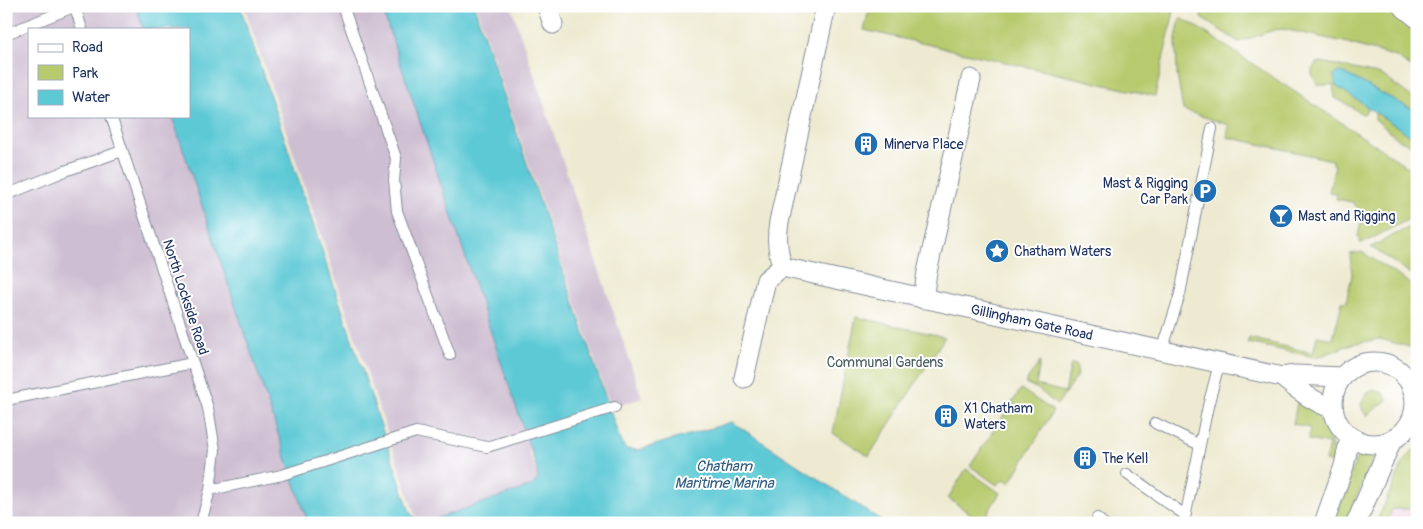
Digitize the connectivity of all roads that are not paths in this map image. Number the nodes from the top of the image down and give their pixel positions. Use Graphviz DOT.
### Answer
graph roads {
  1 [pos="76,6"];
  2 [pos="343,6"];
  3 [pos="547,6"];
  4 [pos="826,6"];
  5 [pos="1402,6"];
  6 [pos="1417,18"];
  7 [pos="553,24"];
  8 [pos="82,28"];
  9 [pos="6,34"];
  10 [pos="971,79"];
  11 [pos="112,118"];
  12 [pos="1212,128"];
  13 [pos="122,151"];
  14 [pos="6,195"];
  15 [pos="782,267"];
  16 [pos="923,299"];
  17 [pos="1162,351"];
  18 [pos="450,355"];
  19 [pos="193,363"];
  20 [pos="1219,364"];
  21 [pos="1397,368"];
  22 [pos="1417,371"];
  23 [pos="1282,377"];
  24 [pos="1341,377"];
  25 [pos="744,378"];
  26 [pos="6,400"];
  27 [pos="614,407"];
  28 [pos="1333,409"];
  29 [pos="1415,418"];
  30 [pos="1155,423"];
  31 [pos="1350,437"];
  32 [pos="1392,440"];
  33 [pos="1200,445"];
  34 [pos="1127,474"];
  35 [pos="210,490"];
  36 [pos="1185,519"];
  37 [pos="200,523"];
  38 [pos="1324,523"];
  39 [pos="1356,523"];
  1 -- 8 [label="lane"];
  1 -- 9 [label="lane"];
  2 -- 18 [label="lane"];
  3 -- 7 [label="street"];
  4 -- 15 [label="street"];
  5 -- 6 [label="street"];
  10 -- 16 [label="street"];
  11 -- 13 [label="lane, North Lockside Road"];
  12 -- 17 [label="lane"];
  13 -- 14 [label="lane"];
  13 -- 19 [label="lane, North Lockside Road"];
  15 -- 16 [label="street, Gillingham Gate Road"];
  15 -- 25 [label="street"];
  16 -- 17 [label="street, Gillingham Gate Road"];
  17 -- 20 [label="street, Gillingham Gate Road"];
  19 -- 26 [label="lane"];
  19 -- 35 [label="lane, North Lockside Road"];
  20 -- 23 [label="street, Gillingham Gate Road"];
  20 -- 33 [label="lane"];
  21 -- 22 [label="street"];
  21 -- 24 [label="street"];
  21 -- 29 [label="street"];
  23 -- 24 [label="street, Gillingham Gate Road"];
  23 -- 28 [label="street, Gillingham Gate Road"];
  24 -- 28 [label="street"];
  27 -- 35 [label="lane"];
  28 -- 31 [label="street"];
  29 -- 32 [label="street"];
  30 -- 33 [label="lane"];
  31 -- 32 [label="street"];
  31 -- 38 [label="street"];
  32 -- 39 [label="street"];
  33 -- 36 [label="lane"];
  34 -- 36 [label="lane"];
  35 -- 37 [label="lane, North Lockside Road"];
}
